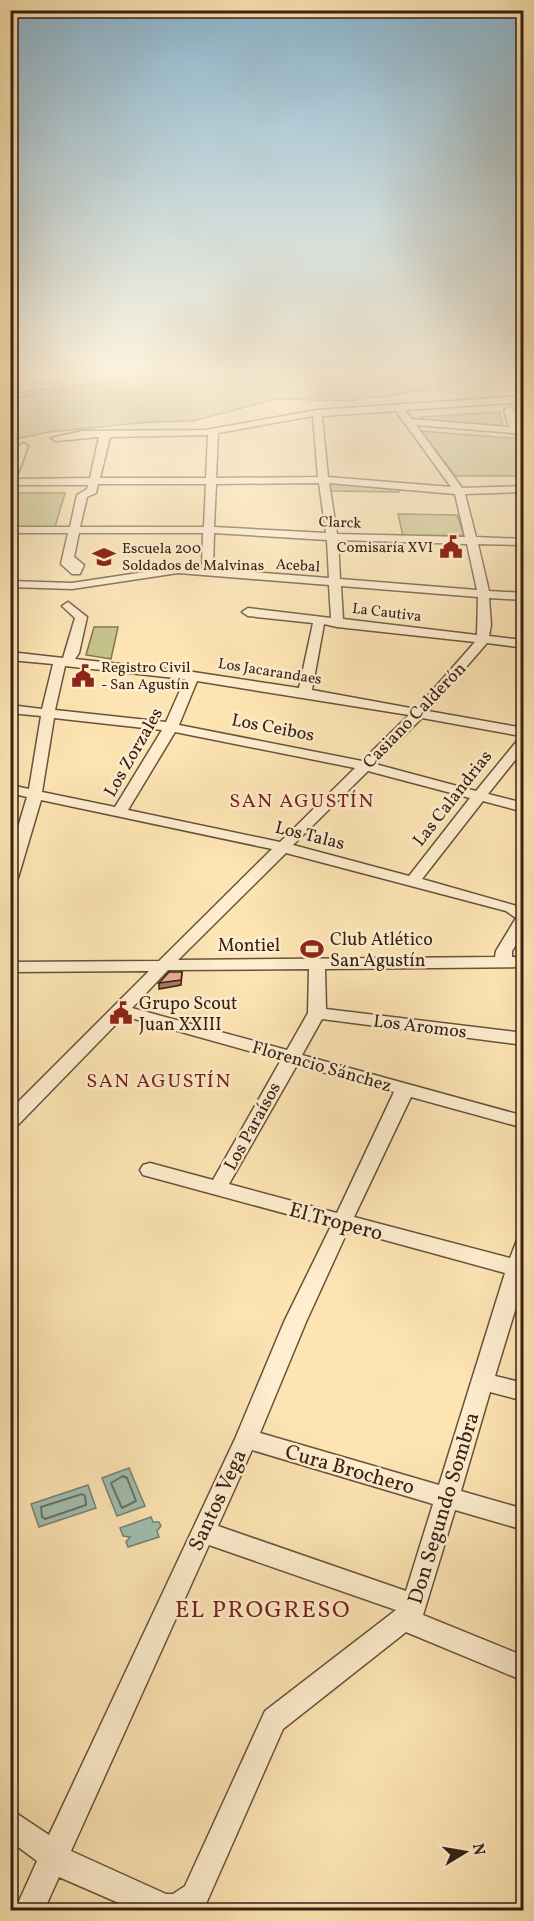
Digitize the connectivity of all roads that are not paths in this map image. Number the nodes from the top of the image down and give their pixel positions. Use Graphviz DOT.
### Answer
graph roads {
  1 [pos="15,467"];
  2 [pos="97,467"];
  3 [pos="212,467"];
  4 [pos="323,467"];
  5 [pos="441,467"];
  6 [pos="324,480"];
  7 [pos="10,481"];
  8 [pos="212,481"];
  9 [pos="92,487"];
  10 [pos="524,489"];
  11 [pos="459,491"];
  12 [pos="10,530"];
  13 [pos="76,530"];
  14 [pos="210,530"];
  15 [pos="332,537"];
  16 [pos="472,542"];
  17 [pos="524,542"];
  18 [pos="207,573"];
  19 [pos="335,582"];
  20 [pos="13,586"];
  21 [pos="72,586"];
  22 [pos="484,594"];
  23 [pos="524,597"];
  24 [pos="248,612"];
  25 [pos="319,621"];
  26 [pos="337,623"];
  27 [pos="483,640"];
  28 [pos="524,644"];
  29 [pos="10,656"];
  30 [pos="64,661"];
  31 [pos="193,676"];
  32 [pos="305,693"];
  33 [pos="10,710"];
  34 [pos="420,712"];
  35 [pos="48,713"];
  36 [pos="171,727"];
  37 [pos="524,732"];
  38 [pos="524,739"];
  39 [pos="366,766"];
  40 [pos="10,789"];
  41 [pos="35,795"];
  42 [pos="477,795"];
  43 [pos="524,808"];
  44 [pos="119,812"];
  45 [pos="282,847"];
  46 [pos="10,878"];
  47 [pos="412,881"];
  48 [pos="524,918"];
  49 [pos="503,962"];
  50 [pos="524,962"];
  51 [pos="317,964"];
  52 [pos="163,966"];
  53 [pos="10,967"];
  54 [pos="121,1010"];
  55 [pos="317,1013"];
  56 [pos="524,1039"];
  57 [pos="291,1057"];
  58 [pos="405,1089"];
  59 [pos="11,1121"];
  60 [pos="524,1122"];
  61 [pos="150,1170"];
  62 [pos="217,1189"];
  63 [pos="342,1222"];
  64 [pos="524,1245"];
  65 [pos="520,1269"];
  66 [pos="482,1381"];
  67 [pos="524,1392"];
  68 [pos="246,1439"];
  69 [pos="447,1497"];
  70 [pos="524,1520"];
  71 [pos="202,1532"];
  72 [pos="410,1612"];
  73 [pos="524,1669"];
  74 [pos="10,1823"];
  75 [pos="53,1857"];
  76 [pos="29,1911"];
  1 -- 7 [label="street"];
  2 -- 9 [label="street"];
  3 -- 8 [label="street"];
  4 -- 6 [label="street"];
  5 -- 11 [label="street"];
  6 -- 8 [label="street"];
  6 -- 11 [label="street"];
  6 -- 15 [label="street"];
  7 -- 9 [label="street"];
  8 -- 9 [label="street"];
  8 -- 14 [label="street"];
  9 -- 13 [label="street"];
  10 -- 11 [label="street"];
  11 -- 16 [label="street"];
  12 -- 13 [label="street, Clarck"];
  13 -- 14 [label="street, Clarck"];
  13 -- 21 [label="street"];
  14 -- 15 [label="street, Clarck"];
  14 -- 18 [label="street"];
  15 -- 16 [label="street, Clarck"];
  15 -- 19 [label="street"];
  16 -- 17 [label="street, Clarck"];
  16 -- 22 [label="street"];
  18 -- 19 [label="street, Acebal"];
  18 -- 21 [label="street, Acebal"];
  19 -- 22 [label="street, Acebal"];
  19 -- 26 [label="street"];
  20 -- 21 [label="street, Acebal"];
  21 -- 30 [label="street"];
  22 -- 23 [label="street, Acebal"];
  22 -- 27 [label="street"];
  24 -- 25 [label="street, La Cautiva"];
  25 -- 26 [label="street, La Cautiva"];
  25 -- 32 [label="street"];
  26 -- 27 [label="street, La Cautiva"];
  27 -- 28 [label="street, La Cautiva"];
  27 -- 34 [label="street, Casiano Calderón"];
  29 -- 30 [label="street, Los Jacarandaes"];
  30 -- 31 [label="street, Los Jacarandaes"];
  30 -- 35 [label="street"];
  31 -- 32 [label="street, Los Jacarandaes"];
  31 -- 36 [label="street, Los Zorzales"];
  32 -- 34 [label="street, Los Jacarandaes"];
  33 -- 35 [label="street, Los Ceibos"];
  34 -- 37 [label="street, Los Jacarandaes"];
  34 -- 39 [label="street, Casiano Calderón"];
  35 -- 36 [label="street, Los Ceibos"];
  35 -- 41 [label="street"];
  36 -- 39 [label="street, Los Ceibos"];
  36 -- 44 [label="street, Los Zorzales"];
  38 -- 42 [label="street, Las Calandrias"];
  39 -- 42 [label="street, Los Ceibos"];
  39 -- 45 [label="street, Casiano Calderón"];
  40 -- 41 [label="street, Los Talas"];
  41 -- 44 [label="street, Los Talas"];
  41 -- 46 [label="street"];
  42 -- 43 [label="street, Los Ceibos"];
  42 -- 47 [label="street, Las Calandrias"];
  44 -- 45 [label="street, Los Talas"];
  45 -- 47 [label="street, Los Talas"];
  45 -- 52 [label="street, Casiano Calderón"];
  47 -- 48 [label="street, Los Talas"];
  48 -- 49 [label="street, Los Talas"];
  49 -- 50 [label="street, Montiel"];
  49 -- 51 [label="street, Montiel"];
  51 -- 52 [label="street, Montiel"];
  51 -- 55 [label="street"];
  52 -- 53 [label="street, Montiel"];
  52 -- 54 [label="street, Casiano Calderón"];
  54 -- 57 [label="street, Florencio Sánchez"];
  54 -- 59 [label="street, Casiano Calderón"];
  55 -- 56 [label="street, Los Aromos"];
  55 -- 57 [label="street, Los Paraísos"];
  57 -- 58 [label="street, Florencio Sánchez"];
  57 -- 62 [label="street, Los Paraísos"];
  58 -- 60 [label="street, Florencio Sánchez"];
  58 -- 63 [label="street, Santos Vega"];
  61 -- 62 [label="street, El Tropero"];
  62 -- 63 [label="street, El Tropero"];
  63 -- 65 [label="street, El Tropero"];
  63 -- 68 [label="street, Santos Vega"];
  64 -- 65 [label="street, Don Segundo Sombra"];
  65 -- 66 [label="street, Don Segundo Sombra"];
  66 -- 67 [label="street"];
  66 -- 69 [label="street, Don Segundo Sombra"];
  68 -- 69 [label="street, Cura Brochero"];
  68 -- 71 [label="street, Santos Vega"];
  69 -- 70 [label="street, Cura Brochero"];
  69 -- 72 [label="street, Don Segundo Sombra"];
  71 -- 72 [label="street"];
  71 -- 75 [label="street, Santos Vega"];
  72 -- 73 [label="street"];
  72 -- 75 [label="street, Don Segundo Sombra"];
  74 -- 75 [label="street, Don Segundo Sombra"];
  75 -- 76 [label="street, Santos Vega"];
}
